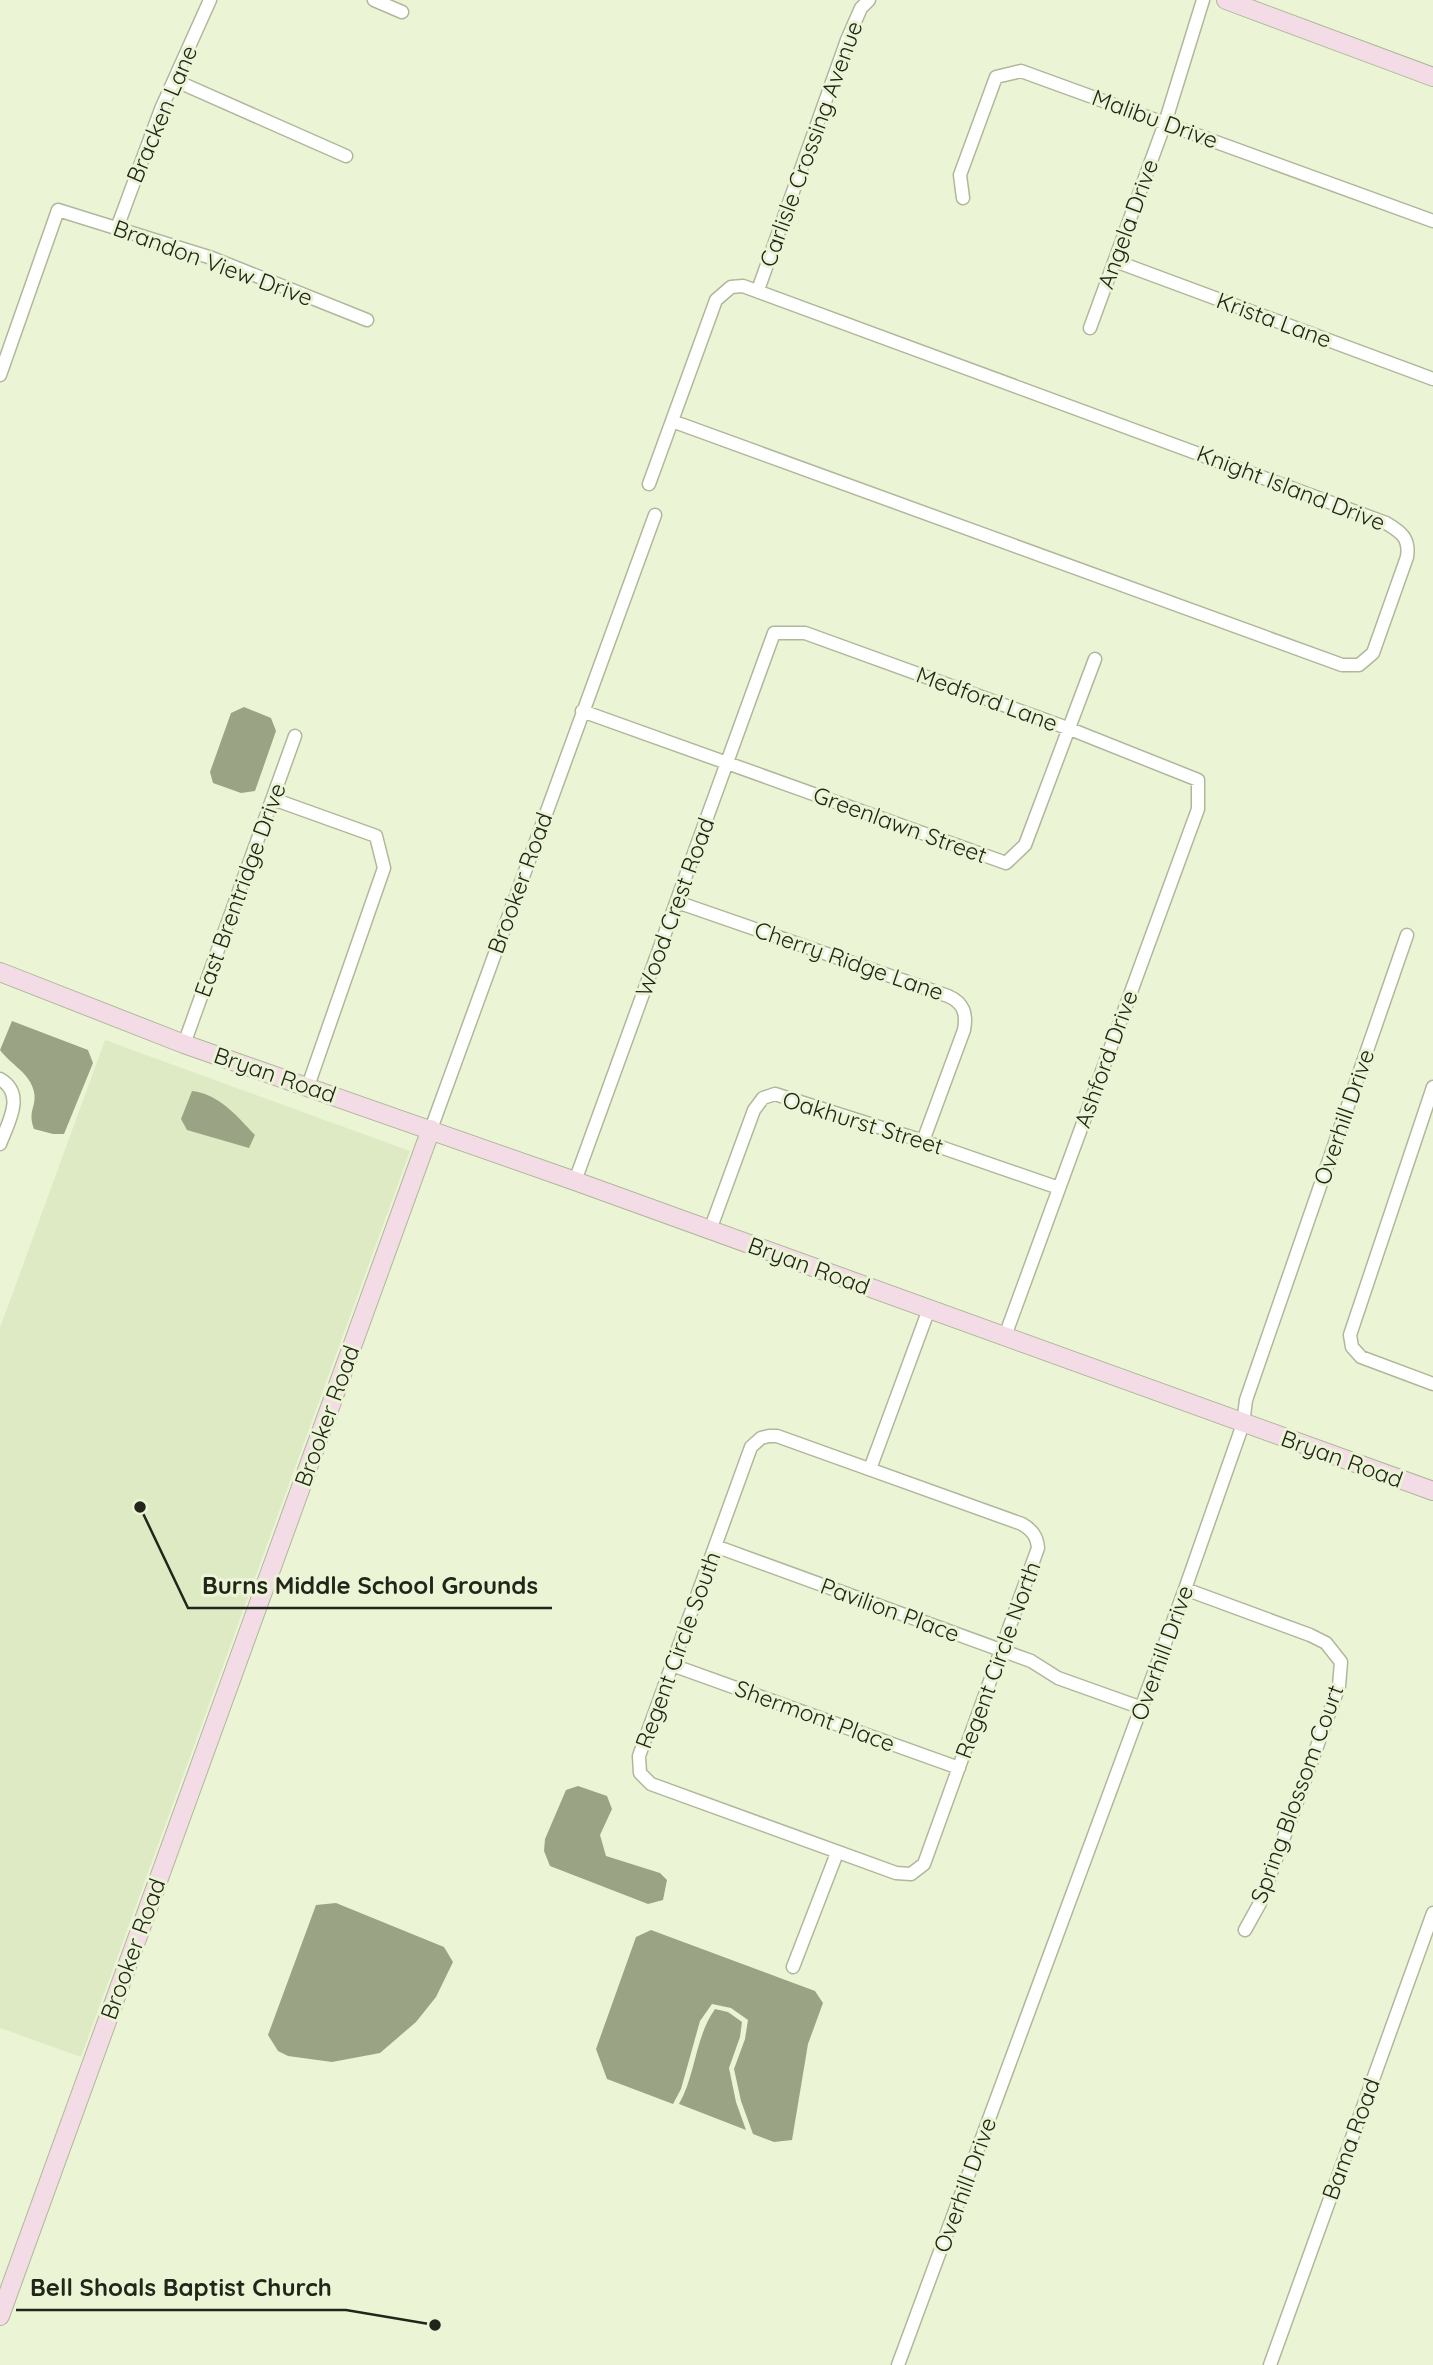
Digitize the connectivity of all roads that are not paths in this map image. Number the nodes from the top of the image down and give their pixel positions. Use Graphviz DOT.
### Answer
graph roads {
  1 [pos="211,0"];
  2 [pos="374,0"];
  3 [pos="869,0"];
  4 [pos="1203,0"];
  5 [pos="1226,0"];
  6 [pos="402,12"];
  7 [pos="1433,77"];
  8 [pos="174,80"];
  9 [pos="1165,123"];
  10 [pos="346,156"];
  11 [pos="963,198"];
  12 [pos="1433,221"];
  13 [pos="117,228"];
  14 [pos="1115,261"];
  15 [pos="758,290"];
  16 [pos="367,320"];
  17 [pos="1090,328"];
  18 [pos="0,375"];
  19 [pos="1433,379"];
  20 [pos="672,421"];
  21 [pos="649,484"];
  22 [pos="655,516"];
  23 [pos="774,633"];
  24 [pos="1095,659"];
  25 [pos="582,711"];
  26 [pos="1070,729"];
  27 [pos="295,736"];
  28 [pos="727,762"];
  29 [pos="1198,780"];
  30 [pos="273,799"];
  31 [pos="677,902"];
  32 [pos="1407,935"];
  33 [pos="0,972"];
  34 [pos="184,1044"];
  35 [pos="0,1079"];
  36 [pos="308,1086"];
  37 [pos="1433,1087"];
  38 [pos="431,1129"];
  39 [pos="923,1141"];
  40 [pos="0,1144"];
  41 [pos="575,1181"];
  42 [pos="1059,1188"];
  43 [pos="710,1230"];
  44 [pos="929,1309"];
  45 [pos="1005,1336"];
  46 [pos="1433,1384"];
  47 [pos="1243,1424"];
  48 [pos="870,1469"];
  49 [pos="1433,1491"];
  50 [pos="715,1546"];
  51 [pos="1185,1589"];
  52 [pos="1001,1650"];
  53 [pos="672,1665"];
  54 [pos="1142,1708"];
  55 [pos="959,1768"];
  56 [pos="837,1853"];
  57 [pos="1433,1913"];
  58 [pos="1245,1930"];
  59 [pos="793,1967"];
  60 [pos="0,2316"];
  61 [pos="898,2365"];
  62 [pos="1270,2365"];
  1 -- 8 [label="street, Bracken Lane"];
  2 -- 6 [label="street"];
  3 -- 15 [label="street, Carlisle Crossing Avenue"];
  4 -- 9 [label="street, Angela Drive"];
  5 -- 7 [label="street"];
  8 -- 10 [label="street"];
  8 -- 13 [label="street, Bracken Lane"];
  9 -- 11 [label="street, Malibu Drive"];
  9 -- 12 [label="street, Malibu Drive"];
  9 -- 14 [label="street, Angela Drive"];
  13 -- 16 [label="street, Brandon View Drive"];
  13 -- 18 [label="street, Brandon View Drive"];
  14 -- 17 [label="street, Angela Drive"];
  14 -- 19 [label="street, Krista Lane"];
  15 -- 20 [label="street, Knight Island Drive"];
  15 -- 20 [label="street, Knight Island Drive"];
  20 -- 21 [label="street, Knight Island Drive"];
  22 -- 25 [label="street, Brooker Road"];
  23 -- 26 [label="street, Medford Lane"];
  23 -- 28 [label="street, Wood Crest Road"];
  24 -- 26 [label="street, Greenlawn Street"];
  25 -- 28 [label="street, Greenlawn Street"];
  25 -- 38 [label="street, Brooker Road"];
  26 -- 28 [label="street, Greenlawn Street"];
  26 -- 29 [label="street, Medford Lane"];
  27 -- 30 [label="street, East Brentridge Drive"];
  28 -- 31 [label="street, Wood Crest Road"];
  29 -- 42 [label="street, Ashford Drive"];
  30 -- 34 [label="street, East Brentridge Drive"];
  30 -- 36 [label="street"];
  31 -- 39 [label="street, Cherry Ridge Lane"];
  31 -- 41 [label="street, Wood Crest Road"];
  32 -- 47 [label="street, Overhill Drive"];
  33 -- 34 [label="street, Bryan Road"];
  34 -- 36 [label="street, Bryan Road"];
  35 -- 40 [label="street"];
  36 -- 38 [label="street, Bryan Road"];
  37 -- 46 [label="street"];
  38 -- 41 [label="street, Bryan Road"];
  38 -- 60 [label="street, Brooker Road"];
  39 -- 42 [label="street, Oakhurst Street"];
  39 -- 43 [label="street, Oakhurst Street"];
  41 -- 43 [label="street, Bryan Road"];
  42 -- 45 [label="street, Ashford Drive"];
  43 -- 44 [label="street, Bryan Road"];
  44 -- 45 [label="street, Bryan Road"];
  44 -- 48 [label="street"];
  45 -- 47 [label="street, Bryan Road"];
  47 -- 49 [label="street, Bryan Road"];
  47 -- 51 [label="street, Overhill Drive"];
  48 -- 50 [label="street, Regent Circle South"];
  48 -- 52 [label="street, Regent Circle North"];
  50 -- 52 [label="street, Pavilion Place"];
  50 -- 53 [label="street, Regent Circle South"];
  51 -- 54 [label="street, Overhill Drive"];
  51 -- 58 [label="street, Spring Blossom Court"];
  52 -- 54 [label="street, Pavilion Place"];
  52 -- 55 [label="street, Regent Circle North"];
  53 -- 55 [label="street, Shermont Place"];
  53 -- 56 [label="street, Regent Circle South"];
  54 -- 61 [label="street, Overhill Drive"];
  55 -- 56 [label="street, Regent Circle North"];
  56 -- 59 [label="street"];
  57 -- 62 [label="street, Bama Road"];
}
